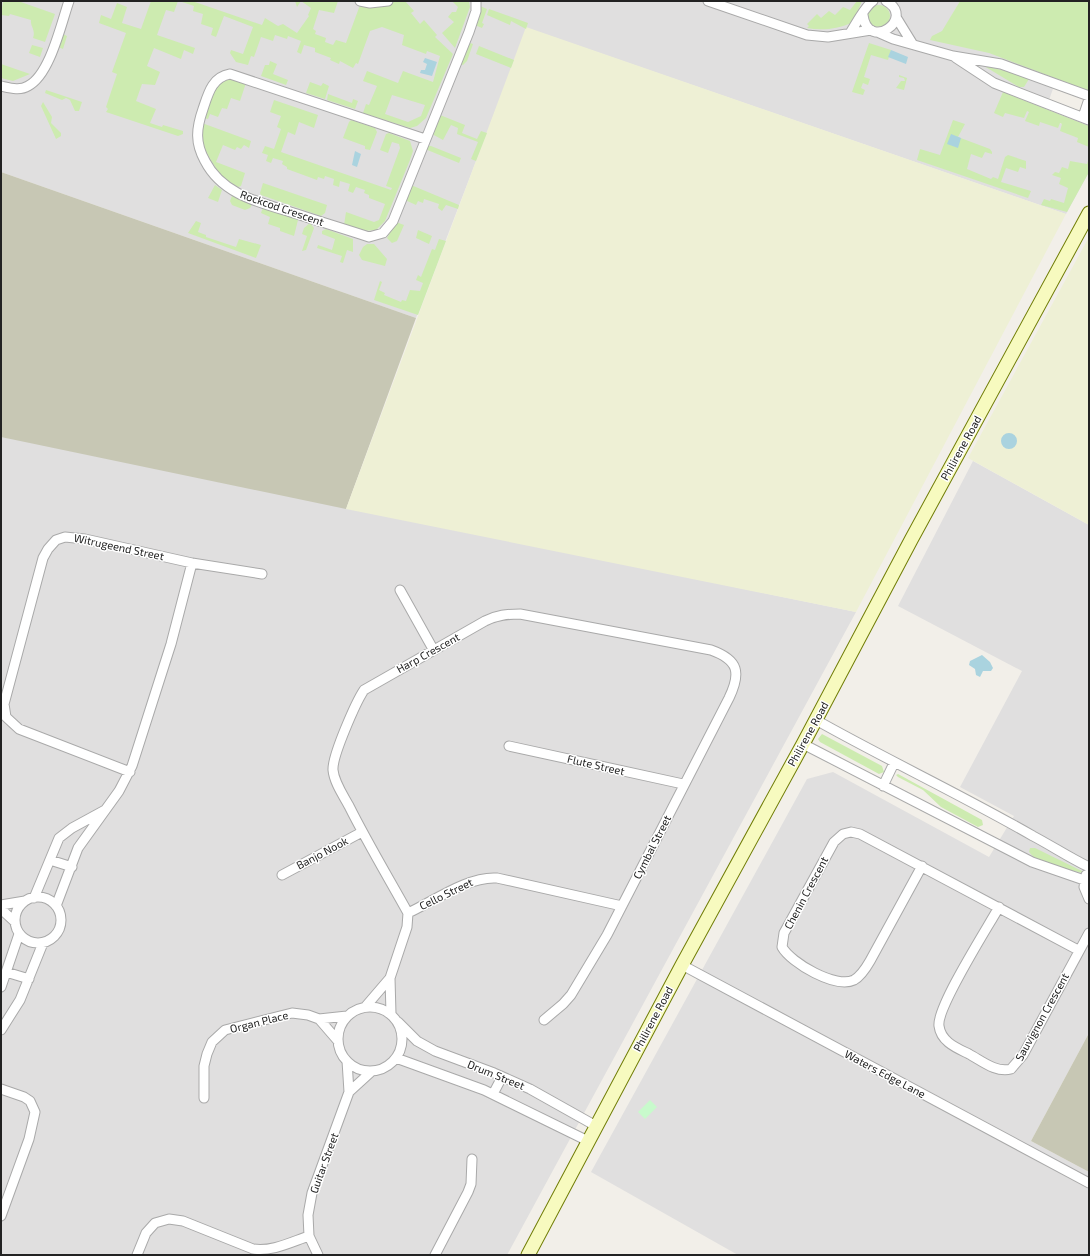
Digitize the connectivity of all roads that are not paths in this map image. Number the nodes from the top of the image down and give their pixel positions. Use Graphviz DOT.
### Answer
graph roads {
  1 [pos="69,1"];
  2 [pos="360,1"];
  3 [pos="388,1"];
  4 [pos="708,1"];
  5 [pos="873,1"];
  6 [pos="475,2"];
  7 [pos="889,2"];
  8 [pos="865,8"];
  9 [pos="896,17"];
  10 [pos="874,31"];
  11 [pos="850,33"];
  12 [pos="912,43"];
  13 [pos="953,56"];
  14 [pos="1,86"];
  15 [pos="1089,96"];
  16 [pos="1089,99"];
  17 [pos="1086,119"];
  18 [pos="424,139"];
  19 [pos="1089,213"];
  20 [pos="192,563"];
  21 [pos="262,574"];
  22 [pos="400,590"];
  23 [pos="433,649"];
  24 [pos="733,664"];
  25 [pos="816,720"];
  26 [pos="803,744"];
  27 [pos="509,746"];
  28 [pos="894,763"];
  29 [pos="130,772"];
  30 [pos="683,784"];
  31 [pos="883,786"];
  32 [pos="106,810"];
  33 [pos="362,832"];
  34 [pos="50,860"];
  35 [pos="922,866"];
  36 [pos="72,867"];
  37 [pos="1089,867"];
  38 [pos="1089,871"];
  39 [pos="282,875"];
  40 [pos="1084,880"];
  41 [pos="1089,899"];
  42 [pos="29,900"];
  43 [pos="1,905"];
  44 [pos="56,906"];
  45 [pos="622,906"];
  46 [pos="999,907"];
  47 [pos="1,910"];
  48 [pos="408,913"];
  49 [pos="15,922"];
  50 [pos="1089,924"];
  51 [pos="19,934"];
  52 [pos="1088,935"];
  53 [pos="43,943"];
  54 [pos="1078,950"];
  55 [pos="682,965"];
  56 [pos="6,972"];
  57 [pos="390,978"];
  58 [pos="29,980"];
  59 [pos="1,987"];
  60 [pos="366,1006"];
  61 [pos="391,1014"];
  62 [pos="347,1016"];
  63 [pos="319,1019"];
  64 [pos="544,1020"];
  65 [pos="398,1022"];
  66 [pos="1,1030"];
  67 [pos="338,1042"];
  68 [pos="396,1058"];
  69 [pos="347,1061"];
  70 [pos="372,1071"];
  71 [pos="502,1077"];
  72 [pos="1,1088"];
  73 [pos="349,1092"];
  74 [pos="493,1094"];
  75 [pos="204,1098"];
  76 [pos="596,1126"];
  77 [pos="588,1141"];
  78 [pos="472,1159"];
  79 [pos="1089,1183"];
  80 [pos="1,1216"];
  81 [pos="309,1236"];
  82 [pos="138,1255"];
  83 [pos="318,1255"];
  84 [pos="435,1255"];
  85 [pos="528,1255"];
  1 -- 14 [label="street"];
  2 -- 3 [label="street"];
  4 -- 11 [label="street"];
  5 -- 8 [label="street"];
  6 -- 18 [label="street, Rockcod Crescent"];
  7 -- 9 [label="street"];
  8 -- 10 [label="street"];
  8 -- 11 [label="street"];
  9 -- 10 [label="street"];
  9 -- 12 [label="street"];
  10 -- 11 [label="street"];
  10 -- 12 [label="street"];
  12 -- 13 [label="street"];
  13 -- 15 [label="street"];
  13 -- 17 [label="street"];
  16 -- 17 [label="street"];
  18 -- 18 [label="street, Rockcod Crescent"];
  19 -- 25 [label="street, Philirene Road"];
  20 -- 21 [label="street, Witrugeend Street"];
  20 -- 29 [label="street"];
  20 -- 29 [label="street, Witrugeend Street"];
  22 -- 23 [label="street"];
  23 -- 24 [label="street, Harp Crescent"];
  23 -- 33 [label="street, Harp Crescent"];
  24 -- 30 [label="street, Cymbal Street"];
  25 -- 26 [label="street, Philirene Road"];
  25 -- 28 [label="street"];
  26 -- 31 [label="street"];
  26 -- 55 [label="street, Philirene Road"];
  27 -- 30 [label="street, Flute Street"];
  28 -- 31 [label="street"];
  28 -- 37 [label="street"];
  29 -- 32 [label="street"];
  30 -- 45 [label="street, Cymbal Street"];
  31 -- 40 [label="street"];
  32 -- 34 [label="street"];
  32 -- 36 [label="street"];
  33 -- 39 [label="street, Banjo Nook"];
  33 -- 48 [label="street, Harp Crescent"];
  34 -- 36 [label="street"];
  34 -- 42 [label="street"];
  35 -- 35 [label="street, Chenin Crescent"];
  35 -- 46 [label="street, Chenin Crescent"];
  36 -- 44 [label="street"];
  38 -- 40 [label="street"];
  40 -- 41 [label="street"];
  42 -- 43 [label="street"];
  42 -- 44 [label="street"];
  42 -- 49 [label="street"];
  44 -- 53 [label="street"];
  45 -- 48 [label="street, Cello Street"];
  45 -- 64 [label="street, Cymbal Street"];
  46 -- 54 [label="street, Chenin Crescent"];
  46 -- 54 [label="street, Sauvignon Crescent"];
  47 -- 49 [label="street"];
  48 -- 57 [label="street, Cello Street"];
  49 -- 51 [label="street"];
  50 -- 52 [label="street, Sauvignon Crescent"];
  51 -- 53 [label="street"];
  51 -- 56 [label="street"];
  52 -- 54 [label="street, Sauvignon Crescent"];
  53 -- 58 [label="street"];
  55 -- 76 [label="street, Philirene Road"];
  55 -- 79 [label="street, Waters Edge Lane"];
  56 -- 58 [label="street"];
  56 -- 59 [label="street"];
  57 -- 60 [label="street, Cello Street"];
  57 -- 61 [label="street, Cello Street"];
  58 -- 66 [label="street"];
  60 -- 61 [label="street"];
  60 -- 62 [label="street"];
  61 -- 65 [label="street"];
  62 -- 63 [label="street, Organ Place"];
  62 -- 67 [label="street"];
  63 -- 67 [label="street"];
  63 -- 75 [label="street, Organ Place"];
  65 -- 68 [label="street"];
  65 -- 71 [label="street, Drum Street"];
  67 -- 69 [label="street"];
  68 -- 70 [label="street"];
  68 -- 74 [label="street, Drum Street"];
  69 -- 70 [label="street"];
  69 -- 73 [label="street, Guitar Street"];
  70 -- 73 [label="street, Guitar Street"];
  71 -- 74 [label="street"];
  71 -- 76 [label="street, Drum Street"];
  72 -- 80 [label="street"];
  73 -- 81 [label="street, Guitar Street"];
  74 -- 77 [label="street, Drum Street"];
  76 -- 77 [label="street, Philirene Road"];
  77 -- 85 [label="street, Philirene Road"];
  78 -- 84 [label="street"];
  81 -- 82 [label="street"];
  81 -- 83 [label="street"];
}
